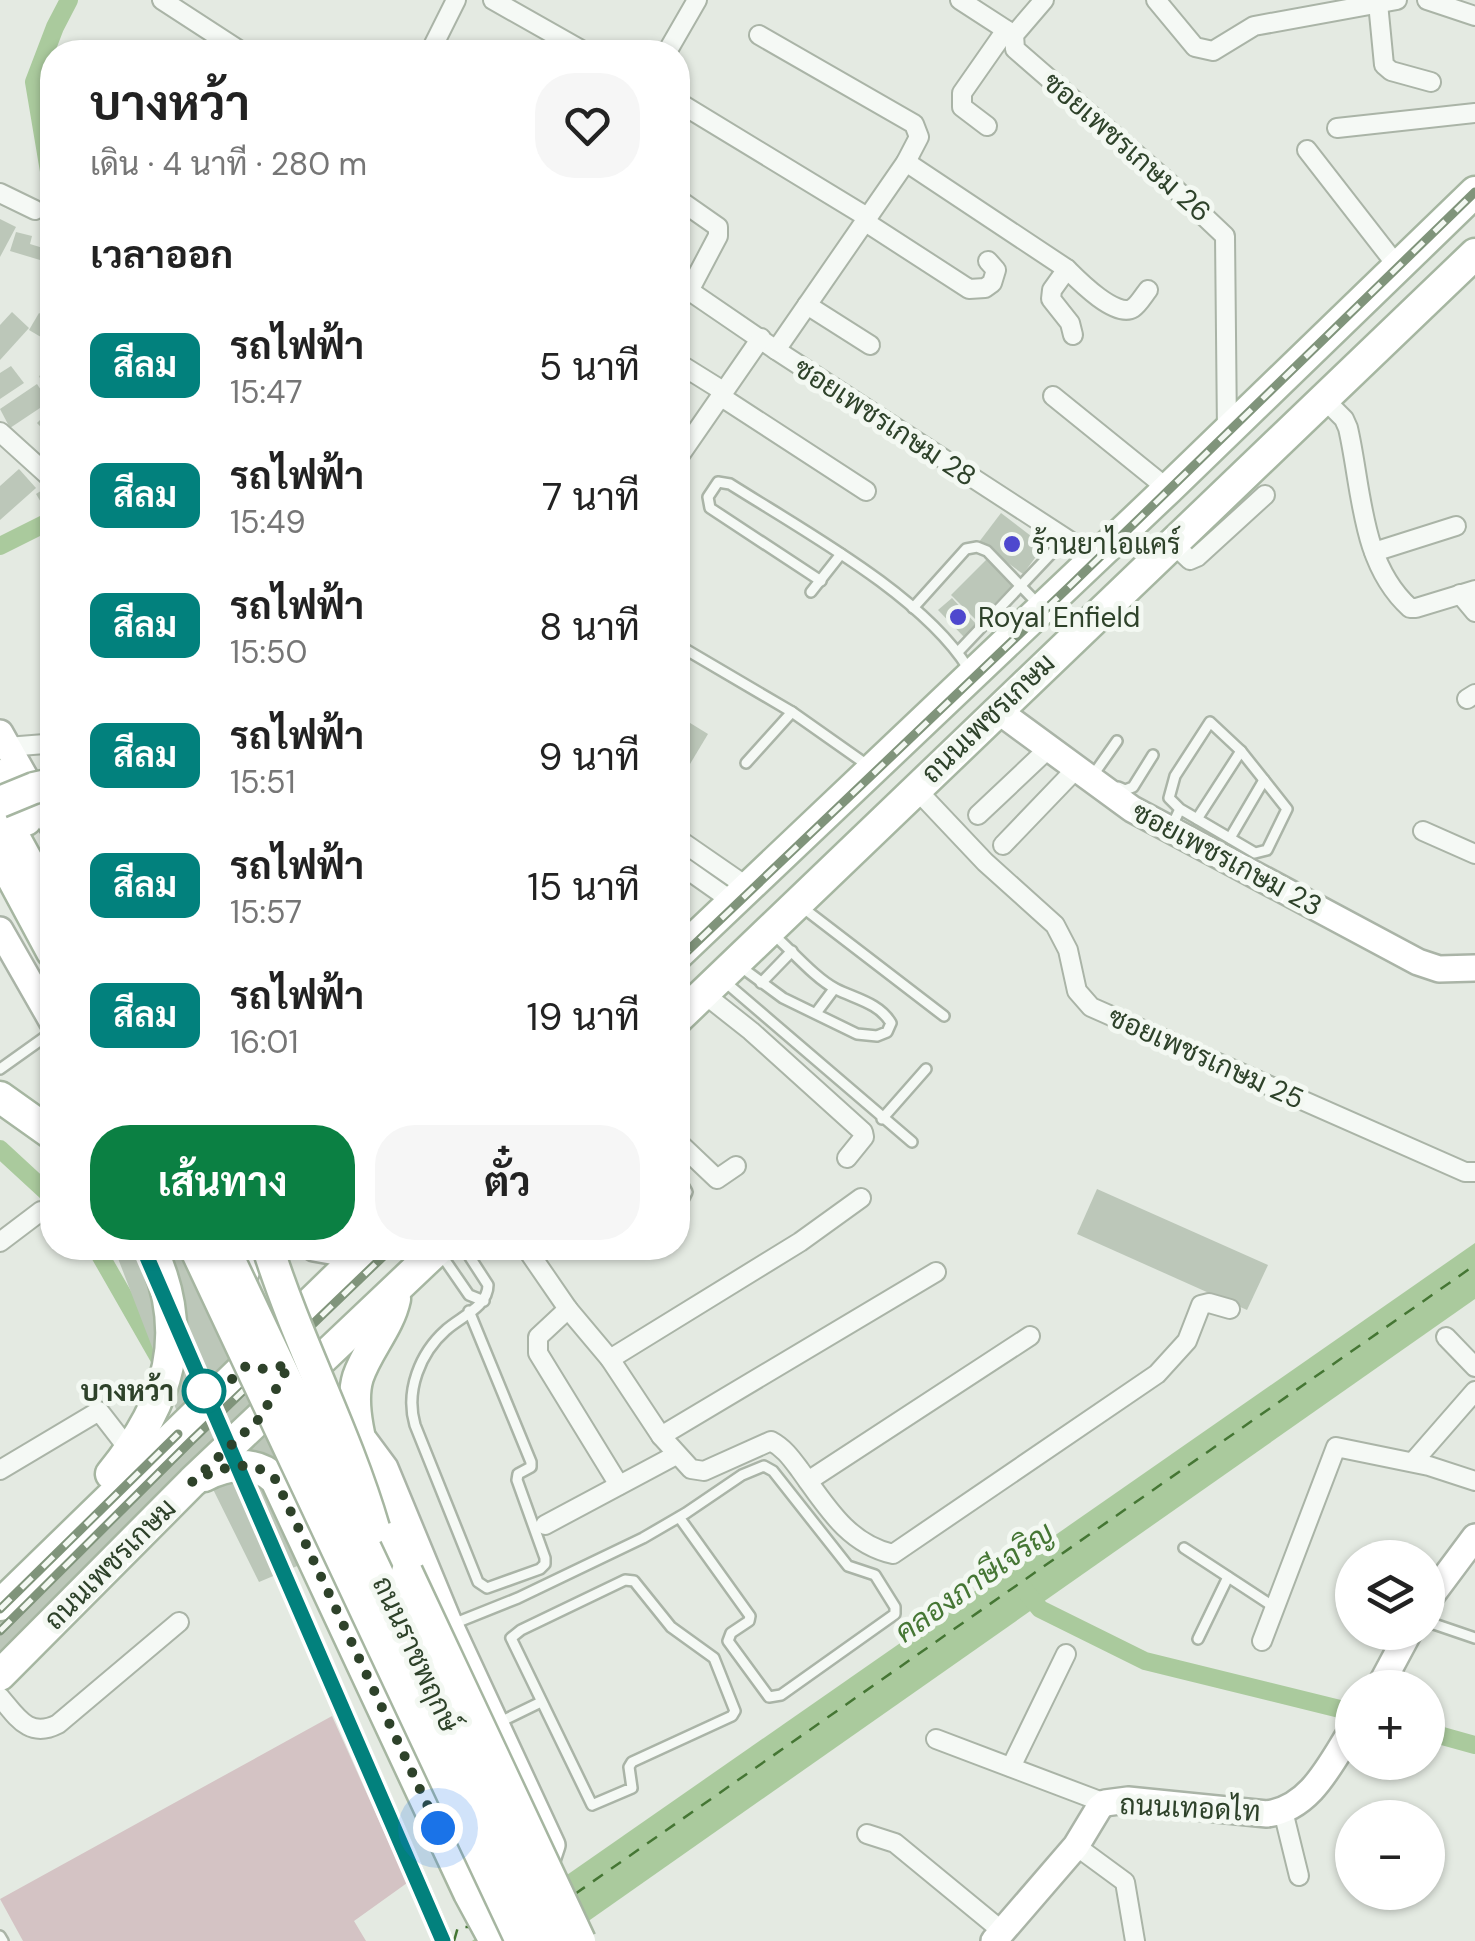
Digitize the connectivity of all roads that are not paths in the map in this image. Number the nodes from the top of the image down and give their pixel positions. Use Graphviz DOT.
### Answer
graph roads {
  1 [pos="162,0"];
  2 [pos="456,0"];
  3 [pos="492,0"];
  4 [pos="697,0"];
  5 [pos="960,0"];
  6 [pos="1044,0"];
  7 [pos="1156,0"];
  8 [pos="1427,0"];
  9 [pos="1388,2"];
  10 [pos="1318,7"];
  11 [pos="1475,16"];
  12 [pos="1010,32"];
  13 [pos="759,34"];
  14 [pos="224,40"];
  15 [pos="436,40"];
  16 [pos="564,40"];
  17 [pos="674,40"];
  18 [pos="1432,82"];
  19 [pos="690,109"];
  20 [pos="1475,113"];
  21 [pos="987,126"];
  22 [pos="1337,128"];
  23 [pos="1307,150"];
  24 [pos="906,162"];
  25 [pos="1475,192"];
  26 [pos="0,193"];
  27 [pos="690,207"];
  28 [pos="35,210"];
  29 [pos="866,219"];
  30 [pos="1475,254"];
  31 [pos="988,260"];
  32 [pos="1398,266"];
  33 [pos="1066,268"];
  34 [pos="690,278"];
  35 [pos="1148,290"];
  36 [pos="690,291"];
  37 [pos="806,305"];
  38 [pos="1072,335"];
  39 [pos="768,344"];
  40 [pos="870,345"];
  41 [pos="690,371"];
  42 [pos="722,394"];
  43 [pos="1054,396"];
  44 [pos="1323,398"];
  45 [pos="0,432"];
  46 [pos="1227,432"];
  47 [pos="690,440"];
  48 [pos="40,468"];
  49 [pos="1168,489"];
  50 [pos="866,492"];
  51 [pos="1265,495"];
  52 [pos="1456,526"];
  53 [pos="1065,539"];
  54 [pos="1172,542"];
  55 [pos="1374,552"];
  56 [pos="841,554"];
  57 [pos="1096,558"];
  58 [pos="820,580"];
  59 [pos="1021,583"];
  60 [pos="811,592"];
  61 [pos="1467,592"];
  62 [pos="913,608"];
  63 [pos="1042,608"];
  64 [pos="1475,612"];
  65 [pos="690,652"];
  66 [pos="965,664"];
  67 [pos="997,710"];
  68 [pos="792,712"];
  69 [pos="1117,741"];
  70 [pos="40,745"];
  71 [pos="1049,748"];
  72 [pos="1241,751"];
  73 [pos="6,755"];
  74 [pos="1153,755"];
  75 [pos="746,762"];
  76 [pos="872,768"];
  77 [pos="1087,773"];
  78 [pos="1264,780"];
  79 [pos="40,787"];
  80 [pos="915,788"];
  81 [pos="0,802"];
  82 [pos="40,807"];
  83 [pos="0,811"];
  84 [pos="978,815"];
  85 [pos="1197,818"];
  86 [pos="1175,819"];
  87 [pos="40,820"];
  88 [pos="1423,830"];
  89 [pos="1230,838"];
  90 [pos="40,839"];
  91 [pos="1003,845"];
  92 [pos="690,850"];
  93 [pos="1475,854"];
  94 [pos="0,855"];
  95 [pos="690,869"];
  96 [pos="40,884"];
  97 [pos="739,894"];
  98 [pos="782,916"];
  99 [pos="0,930"];
  100 [pos="40,930"];
  101 [pos="690,942"];
  102 [pos="792,952"];
  103 [pos="1475,968"];
  104 [pos="719,978"];
  105 [pos="761,983"];
  106 [pos="834,989"];
  107 [pos="40,1000"];
  108 [pos="690,1006"];
  109 [pos="816,1013"];
  110 [pos="944,1016"];
  111 [pos="40,1041"];
  112 [pos="0,1069"];
  113 [pos="926,1069"];
  114 [pos="0,1097"];
  115 [pos="882,1119"];
  116 [pos="40,1125"];
  117 [pos="912,1142"];
  118 [pos="690,1153"];
  119 [pos="847,1158"];
  120 [pos="736,1166"];
  121 [pos="1475,1172"];
  122 [pos="862,1198"];
  123 [pos="40,1213"];
  124 [pos="0,1242"];
  125 [pos="156,1260"];
  126 [pos="192,1260"];
  127 [pos="193,1260"];
  128 [pos="193,1260"];
  129 [pos="230,1260"];
  130 [pos="249,1260"];
  131 [pos="272,1260"];
  132 [pos="284,1260"];
  133 [pos="355,1260"];
  134 [pos="433,1260"];
  135 [pos="453,1260"];
  136 [pos="460,1260"];
  137 [pos="534,1260"];
  138 [pos="936,1272"];
  139 [pos="394,1292"];
  140 [pos="484,1301"];
  141 [pos="568,1309"];
  142 [pos="1230,1310"];
  143 [pos="469,1312"];
  144 [pos="298,1314"];
  145 [pos="1030,1336"];
  146 [pos="1446,1338"];
  147 [pos="610,1359"];
  148 [pos="289,1365"];
  149 [pos="246,1366"];
  150 [pos="1475,1367"];
  151 [pos="1475,1391"];
  152 [pos="261,1417"];
  153 [pos="661,1436"];
  154 [pos="363,1447"];
  155 [pos="130,1450"];
  156 [pos="676,1455"];
  157 [pos="1413,1462"];
  158 [pos="0,1470"];
  159 [pos="267,1471"];
  160 [pos="1475,1480"];
  161 [pos="808,1481"];
  162 [pos="192,1482"];
  163 [pos="620,1484"];
  164 [pos="317,1493"];
  165 [pos="680,1517"];
  166 [pos="545,1525"];
  167 [pos="1475,1538"];
  168 [pos="1184,1548"];
  169 [pos="1228,1576"];
  170 [pos="1445,1578"];
  171 [pos="0,1604"];
  172 [pos="1275,1607"];
  173 [pos="396,1613"];
  174 [pos="179,1622"];
  175 [pos="450,1625"];
  176 [pos="1445,1628"];
  177 [pos="1475,1638"];
  178 [pos="1198,1639"];
  179 [pos="1262,1641"];
  180 [pos="1066,1654"];
  181 [pos="0,1675"];
  182 [pos="0,1696"];
  183 [pos="541,1702"];
  184 [pos="496,1724"];
  185 [pos="936,1739"];
  186 [pos="1335,1755"];
  187 [pos="1011,1767"];
  188 [pos="1105,1803"];
  189 [pos="1283,1812"];
  190 [pos="867,1834"];
  191 [pos="1076,1846"];
  192 [pos="1299,1876"];
  193 [pos="998,1936"];
  194 [pos="495,1941"];
  195 [pos="521,1941"];
  196 [pos="551,1941"];
  197 [pos="580,1941"];
  198 [pos="1135,1941"];
  1 -- 14 [label="street"];
  2 -- 15 [label="street"];
  3 -- 16 [label="street"];
  4 -- 17 [label="street"];
  5 -- 12 [label="street"];
  6 -- 12 [label="street"];
  7 -- 10 [label="street"];
  8 -- 11 [label="street"];
  9 -- 10 [label="street"];
  9 -- 18 [label="street"];
  12 -- 21 [label="street"];
  12 -- 46 [label="street, ซอยเพชรเกษม 26"];
  13 -- 24 [label="street"];
  19 -- 29 [label="street"];
  20 -- 22 [label="street"];
  23 -- 32 [label="street"];
  24 -- 29 [label="street"];
  24 -- 33 [label="street"];
  25 -- 32 [label="main road, ถนนเพชรเกษม"];
  26 -- 28 [label="street"];
  27 -- 34 [label="street"];
  29 -- 31 [label="street"];
  29 -- 37 [label="street"];
  30 -- 44 [label="main road, ถนนเพชรเกษม"];
  32 -- 46 [label="main road, ถนนเพชรเกษม"];
  33 -- 35 [label="street"];
  33 -- 38 [label="street"];
  36 -- 39 [label="street, ซอยเพชรเกษม 28"];
  37 -- 39 [label="street"];
  37 -- 40 [label="street"];
  39 -- 42 [label="street"];
  39 -- 53 [label="street, ซอยเพชรเกษม 28"];
  41 -- 42 [label="street"];
  42 -- 47 [label="street"];
  42 -- 50 [label="street"];
  43 -- 49 [label="street"];
  44 -- 54 [label="main road, ถนนเพชรเกษม"];
  44 -- 55 [label="street"];
  45 -- 48 [label="street"];
  46 -- 49 [label="main road, ถนนเพชรเกษม"];
  49 -- 57 [label="main road, ถนนเพชรเกษม"];
  51 -- 54 [label="street"];
  52 -- 55 [label="street"];
  53 -- 57 [label="street, ซอยเพชรเกษม 28"];
  53 -- 59 [label="lane"];
  54 -- 67 [label="main road, ถนนเพชรเกษม"];
  55 -- 61 [label="street"];
  56 -- 58 [label="lane"];
  56 -- 58 [label="lane"];
  56 -- 62 [label="lane"];
  57 -- 63 [label="main road, ถนนเพชรเกษม"];
  58 -- 60 [label="lane"];
  59 -- 62 [label="lane"];
  59 -- 63 [label="lane"];
  59 -- 66 [label="lane"];
  61 -- 64 [label="street"];
  62 -- 66 [label="lane"];
  63 -- 66 [label="main road, ถนนเพชรเกษม"];
  65 -- 68 [label="lane"];
  66 -- 76 [label="main road, ถนนเพชรเกษม"];
  67 -- 71 [label="main road, ซอยเพชรเกษม 23"];
  67 -- 80 [label="main road, ถนนเพชรเกษม"];
  68 -- 75 [label="lane"];
  68 -- 76 [label="lane"];
  69 -- 77 [label="lane"];
  70 -- 73 [label="street"];
  71 -- 77 [label="main road, ซอยเพชรเกษม 23"];
  71 -- 84 [label="street"];
  72 -- 78 [label="lane"];
  72 -- 85 [label="lane"];
  72 -- 86 [label="lane"];
  73 -- 82 [label="main road"];
  73 -- 87 [label="main road"];
  73 -- 90 [label="main road"];
  74 -- 77 [label="lane"];
  76 -- 97 [label="main road, ถนนเพชรเกษม"];
  77 -- 86 [label="main road, ซอยเพชรเกษม 23"];
  77 -- 91 [label="street"];
  78 -- 89 [label="lane"];
  78 -- 89 [label="lane"];
  79 -- 81 [label="main road, bridge"];
  80 -- 98 [label="main road, ถนนเพชรเกษม"];
  80 -- 121 [label="street, ซอยเพชรเกษม 25"];
  83 -- 96 [label="main road"];
  85 -- 86 [label="lane"];
  85 -- 89 [label="lane"];
  86 -- 103 [label="main road, ซอยเพชรเกษม 23"];
  88 -- 93 [label="street"];
  92 -- 97 [label="street"];
  94 -- 100 [label="main road"];
  95 -- 97 [label="street"];
  97 -- 98 [label="main road"];
  97 -- 101 [label="main road, ถนนเพชรเกษม"];
  98 -- 102 [label="lane"];
  98 -- 104 [label="main road, ถนนเพชรเกษม"];
  98 -- 110 [label="lane"];
  99 -- 107 [label="main road"];
  102 -- 105 [label="lane"];
  102 -- 106 [label="lane"];
  104 -- 105 [label="lane"];
  104 -- 108 [label="main road, ถนนเพชรเกษม"];
  104 -- 115 [label="lane"];
  104 -- 119 [label="street"];
  105 -- 109 [label="lane"];
  106 -- 109 [label="lane"];
  106 -- 109 [label="lane"];
  111 -- 112 [label="lane"];
  113 -- 115 [label="lane"];
  114 -- 116 [label="main road"];
  115 -- 117 [label="lane"];
  118 -- 120 [label="street"];
  122 -- 147 [label="street"];
  123 -- 124 [label="street"];
  125 -- 155 [label="main road"];
  126 -- 195 [label="main road, ถนนราชพฤกษ์, bridge"];
  127 -- 130 [label="main road"];
  128 -- 149 [label="main road"];
  129 -- 173 [label="main road, ถนนราชพฤกษ์, bridge"];
  131 -- 173 [label="main road, bridge"];
  132 -- 144 [label="main road"];
  133 -- 144 [label="main road, ถนนเพชรเกษม"];
  134 -- 139 [label="main road, ถนนเพชรเกษม"];
  135 -- 140 [label="lane"];
  136 -- 140 [label="lane"];
  137 -- 141 [label="street"];
  138 -- 153 [label="street"];
  139 -- 148 [label="main road"];
  139 -- 152 [label="main road, ถนนเพชรเกษม"];
  139 -- 154 [label="main road"];
  140 -- 143 [label="lane"];
  141 -- 147 [label="street"];
  141 -- 163 [label="street"];
  142 -- 161 [label="street"];
  143 -- 143 [label="lane"];
  144 -- 148 [label="main road"];
  144 -- 149 [label="main road, ถนนเพชรเกษม"];
  145 -- 161 [label="street"];
  146 -- 150 [label="street"];
  147 -- 153 [label="street"];
  148 -- 149 [label="main road"];
  148 -- 152 [label="main road"];
  149 -- 171 [label="main road, ถนนเพชรเกษม"];
  151 -- 157 [label="street"];
  152 -- 162 [label="main road, ถนนเพชรเกษม"];
  153 -- 156 [label="street"];
  154 -- 164 [label="main road"];
  154 -- 175 [label="main road"];
  154 -- 197 [label="main road, bridge"];
  155 -- 158 [label="street"];
  155 -- 171 [label="main road"];
  156 -- 161 [label="street"];
  156 -- 163 [label="street"];
  157 -- 160 [label="street"];
  157 -- 172 [label="street"];
  159 -- 162 [label="main road"];
  159 -- 164 [label="main road"];
  159 -- 194 [label="main road"];
  162 -- 181 [label="main road, ถนนเพชรเกษม"];
  163 -- 166 [label="street"];
  164 -- 184 [label="main road"];
  165 -- 165 [label="lane"];
  165 -- 175 [label="lane"];
  167 -- 170 [label="main road"];
  168 -- 169 [label="lane"];
  169 -- 172 [label="lane"];
  169 -- 178 [label="lane"];
  172 -- 179 [label="street"];
  173 -- 196 [label="main road, ถนนราชพฤกษ์, bridge"];
  174 -- 182 [label="street"];
  175 -- 184 [label="main road"];
  176 -- 177 [label="lane"];
  180 -- 187 [label="street"];
  183 -- 183 [label="lane"];
  183 -- 184 [label="lane"];
  185 -- 187 [label="street"];
  186 -- 189 [label="main road, ถนนเทอดไท"];
  187 -- 188 [label="street"];
  188 -- 189 [label="main road, ถนนเทอดไท"];
  188 -- 191 [label="main road, ถนนเทอดไท"];
  189 -- 192 [label="street"];
  190 -- 193 [label="street"];
  191 -- 193 [label="main road, ถนนเทอดไท"];
  191 -- 198 [label="street"];
}
